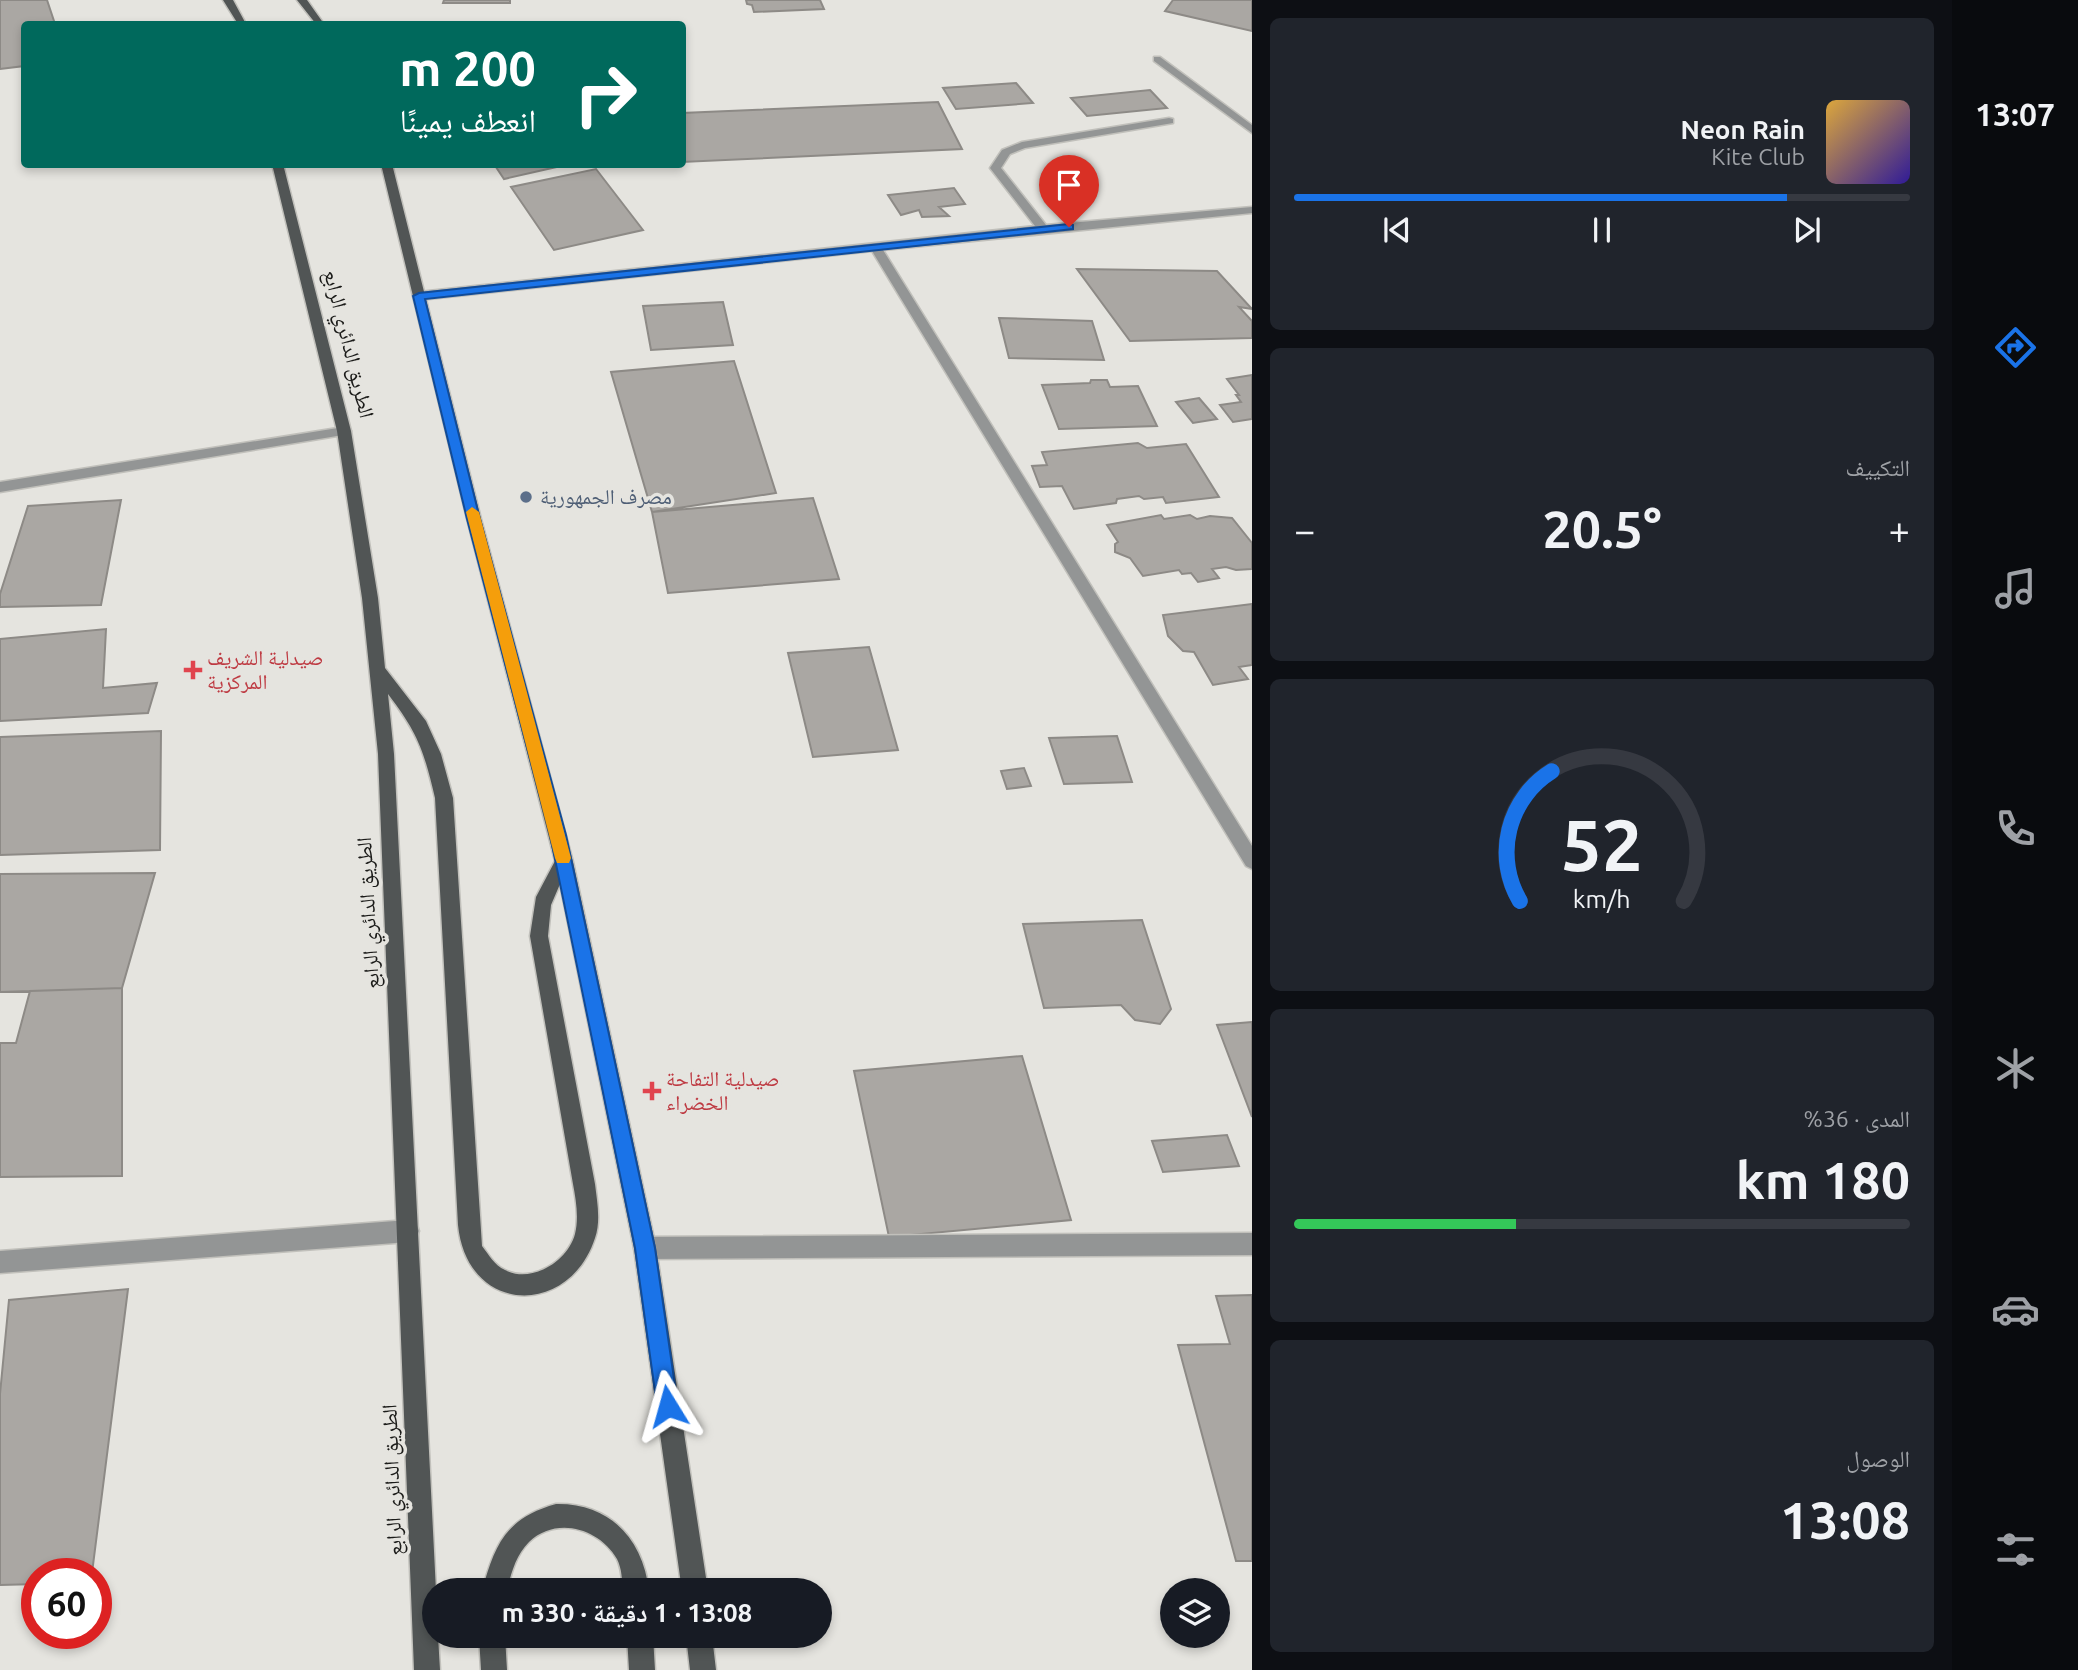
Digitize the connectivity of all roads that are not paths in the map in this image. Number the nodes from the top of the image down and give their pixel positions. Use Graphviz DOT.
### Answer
graph roads {
  1 [pos="228,0"];
  2 [pos="302,0"];
  3 [pos="240,21"];
  4 [pos="318,21"];
  5 [pos="1157,59"];
  6 [pos="1169,121"];
  7 [pos="1252,130"];
  8 [pos="278,168"];
  9 [pos="387,168"];
  10 [pos="1252,210"];
  11 [pos="1043,229"];
  12 [pos="877,249"];
  13 [pos="419,296"];
  14 [pos="344,431"];
  15 [pos="0,487"];
  16 [pos="377,669"];
  17 [pos="1252,861"];
  18 [pos="564,862"];
  19 [pos="408,1231"];
  20 [pos="1252,1244"];
  21 [pos="645,1248"];
  22 [pos="0,1262"];
  23 [pos="498,1578"];
  24 [pos="634,1578"];
  25 [pos="693,1578"];
  26 [pos="493,1648"];
  27 [pos="641,1648"];
  28 [pos="700,1648"];
  29 [pos="426,1670"];
  30 [pos="494,1670"];
  31 [pos="642,1670"];
  32 [pos="703,1670"];
  1 -- 3 [label="main road"];
  2 -- 4 [label="main road"];
  5 -- 7 [label="street"];
  6 -- 11 [label="street"];
  8 -- 14 [label="main road, الطريق الدائري الرابع"];
  9 -- 13 [label="main road"];
  10 -- 11 [label="street"];
  11 -- 12 [label="street"];
  12 -- 13 [label="street"];
  12 -- 17 [label="street"];
  13 -- 18 [label="main road"];
  14 -- 15 [label="street"];
  14 -- 16 [label="main road, الطريق الدائري الرابع"];
  16 -- 18 [label="main road"];
  16 -- 19 [label="main road, الطريق الدائري الرابع"];
  18 -- 21 [label="main road"];
  19 -- 22 [label="street"];
  19 -- 29 [label="main road, الطريق الدائري الرابع"];
  20 -- 21 [label="street"];
  21 -- 25 [label="main road"];
  23 -- 24 [label="main road"];
  26 -- 30 [label="main road"];
  27 -- 31 [label="main road"];
  28 -- 32 [label="main road"];
}
